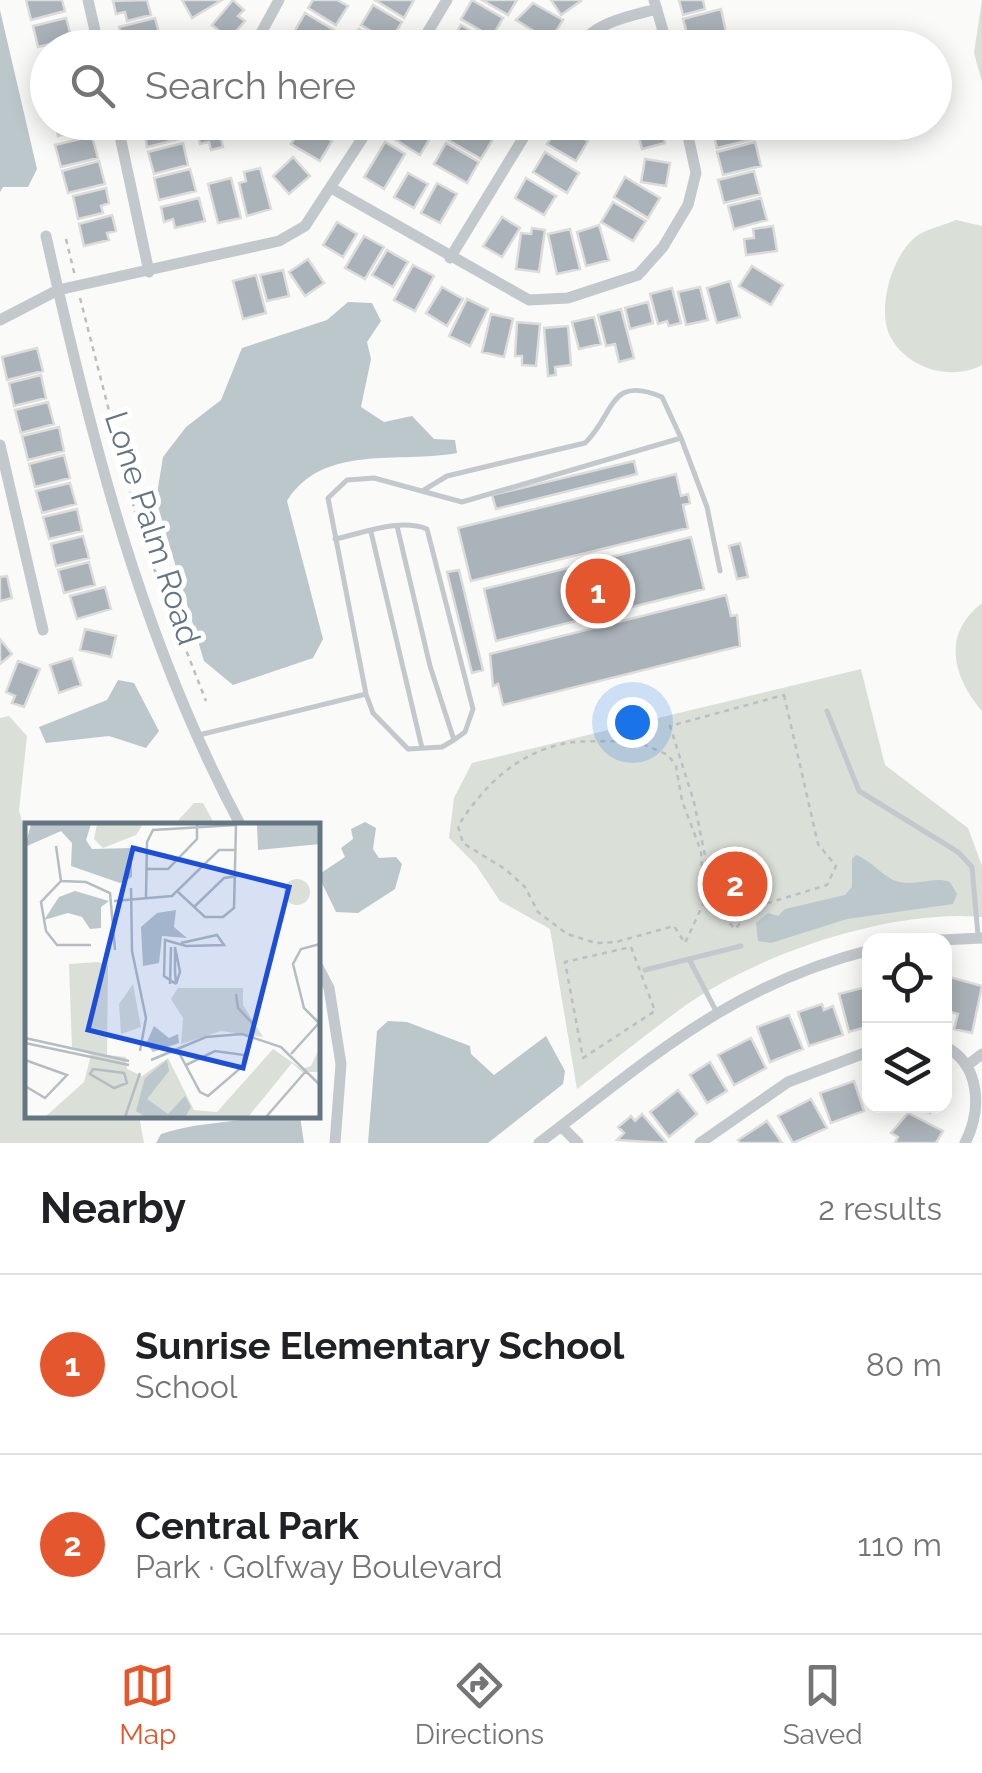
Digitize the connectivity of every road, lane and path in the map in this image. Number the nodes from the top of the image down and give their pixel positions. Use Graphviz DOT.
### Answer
graph roads {
  1 [pos="88,0"];
  2 [pos="279,0"];
  3 [pos="446,0"];
  4 [pos="655,4"];
  5 [pos="95,30"];
  6 [pos="263,30"];
  7 [pos="428,30"];
  8 [pos="598,30"];
  9 [pos="663,30"];
  10 [pos="121,140"];
  11 [pos="362,140"];
  12 [pos="521,140"];
  13 [pos="689,140"];
  14 [pos="333,189"];
  15 [pos="46,236"];
  16 [pos="66,239"];
  17 [pos="450,258"];
  18 [pos="149,272"];
  19 [pos="77,286"];
  20 [pos="58,290"];
  21 [pos="0,320"];
  22 [pos="682,438"];
  23 [pos="0,445"];
  24 [pos="424,490"];
  25 [pos="398,526"];
  26 [pos="371,531"];
  27 [pos="336,539"];
  28 [pos="720,571"];
  29 [pos="43,630"];
  30 [pos="366,694"];
  31 [pos="206,701"];
  32 [pos="827,711"];
  33 [pos="196,736"];
  34 [pos="454,740"];
  35 [pos="422,748"];
  36 [pos="240,823"];
  37 [pos="674,926"];
  38 [pos="736,928"];
  39 [pos="980,938"];
  40 [pos="952,939"];
  41 [pos="632,946"];
  42 [pos="741,946"];
  43 [pos="862,952"];
  44 [pos="689,959"];
  45 [pos="645,970"];
  46 [pos="320,971"];
  47 [pos="716,1010"];
  48 [pos="952,1052"];
  49 [pos="862,1054"];
  50 [pos="982,1054"];
  51 [pos="968,1064"];
  52 [pos="561,1126"];
  53 [pos="336,1143"];
  54 [pos="539,1143"];
  55 [pos="578,1143"];
  56 [pos="700,1143"];
  57 [pos="965,1143"];
  1 -- 5 [label="street"];
  2 -- 6 [label="street"];
  3 -- 7 [label="street"];
  4 -- 8 [label="street"];
  4 -- 9 [label="street"];
  10 -- 18 [label="street"];
  11 -- 14 [label="street"];
  12 -- 17 [label="street"];
  13 -- 17 [label="street"];
  14 -- 17 [label="street"];
  14 -- 18 [label="street"];
  15 -- 20 [label="street, Lone Palm Road"];
  16 -- 19 [label="path"];
  18 -- 19 [label="street"];
  19 -- 20 [label="street"];
  19 -- 31 [label="path"];
  20 -- 21 [label="street"];
  20 -- 33 [label="street, Lone Palm Road"];
  22 -- 24 [label="lane"];
  22 -- 24 [label="lane"];
  22 -- 28 [label="lane"];
  23 -- 29 [label="street"];
  24 -- 27 [label="lane"];
  25 -- 26 [label="lane"];
  25 -- 34 [label="lane"];
  25 -- 34 [label="lane"];
  26 -- 27 [label="lane"];
  26 -- 35 [label="lane"];
  27 -- 30 [label="lane"];
  30 -- 33 [label="lane"];
  30 -- 35 [label="lane"];
  32 -- 39 [label="lane"];
  33 -- 36 [label="street, Lone Palm Road"];
  34 -- 35 [label="lane"];
  37 -- 37 [label="path"];
  38 -- 38 [label="path"];
  39 -- 40 [label="street"];
  41 -- 41 [label="path"];
  42 -- 44 [label="lane"];
  43 -- 47 [label="street"];
  44 -- 45 [label="lane"];
  44 -- 47 [label="lane"];
  46 -- 53 [label="street"];
  47 -- 52 [label="street"];
  48 -- 51 [label="street"];
  49 -- 56 [label="street"];
  50 -- 51 [label="street"];
  51 -- 57 [label="street"];
  52 -- 54 [label="street"];
  52 -- 55 [label="street"];
}
